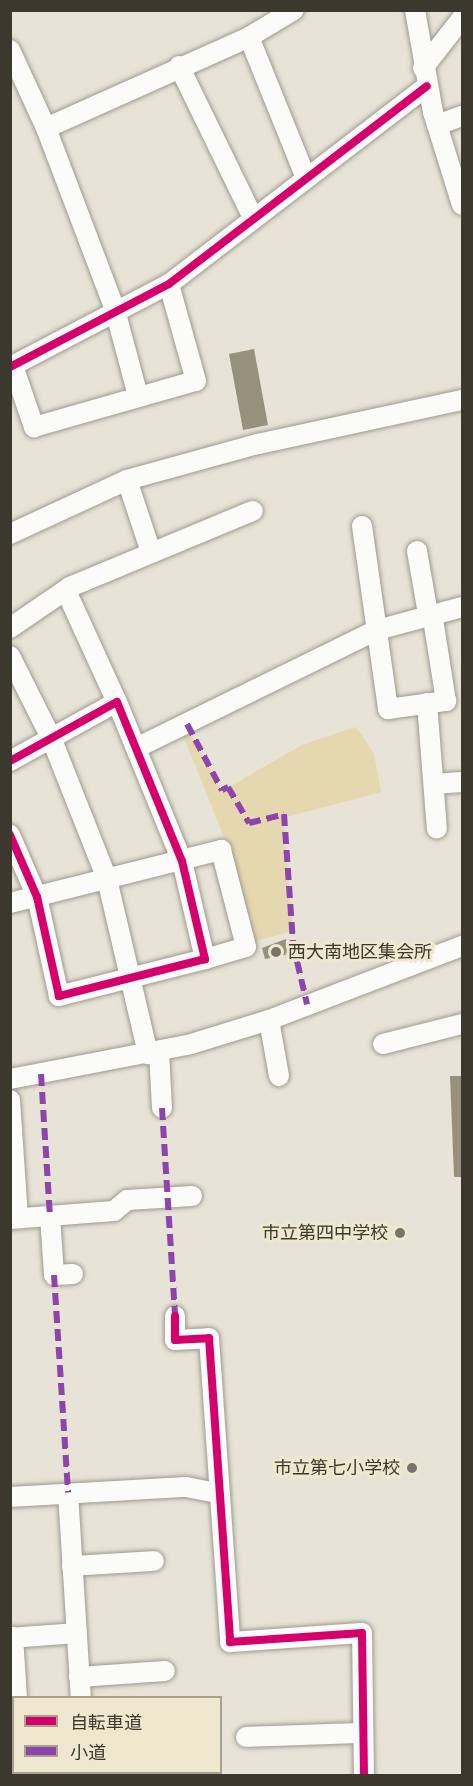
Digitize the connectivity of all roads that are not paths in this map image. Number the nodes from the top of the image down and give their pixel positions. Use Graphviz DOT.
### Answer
graph roads {
  1 [pos="294,10"];
  2 [pos="415,10"];
  3 [pos="462,18"];
  4 [pos="249,37"];
  5 [pos="10,50"];
  6 [pos="178,66"];
  7 [pos="425,77"];
  8 [pos="462,116"];
  9 [pos="437,125"];
  10 [pos="46,128"];
  11 [pos="456,164"];
  12 [pos="306,178"];
  13 [pos="462,205"];
  14 [pos="253,218"];
  15 [pos="169,284"];
  16 [pos="115,309"];
  17 [pos="12,366"];
  18 [pos="138,396"];
  19 [pos="462,400"];
  20 [pos="127,480"];
  21 [pos="253,512"];
  22 [pos="362,526"];
  23 [pos="10,534"];
  24 [pos="417,551"];
  25 [pos="151,552"];
  26 [pos="67,592"];
  27 [pos="462,607"];
  28 [pos="430,614"];
  29 [pos="10,628"];
  30 [pos="377,630"];
  31 [pos="10,656"];
  32 [pos="445,701"];
  33 [pos="117,702"];
  34 [pos="52,740"];
  35 [pos="138,747"];
  36 [pos="10,761"];
  37 [pos="462,782"];
  38 [pos="434,784"];
  39 [pos="437,829"];
  40 [pos="10,835"];
  41 [pos="182,861"];
  42 [pos="107,879"];
  43 [pos="37,897"];
  44 [pos="10,903"];
  45 [pos="462,946"];
  46 [pos="205,959"];
  47 [pos="131,981"];
  48 [pos="268,1020"];
  49 [pos="462,1024"];
  50 [pos="383,1044"];
  51 [pos="153,1052"];
  52 [pos="279,1076"];
  53 [pos="10,1079"];
  54 [pos="10,1100"];
  55 [pos="162,1108"];
  56 [pos="192,1196"];
  57 [pos="50,1215"];
  58 [pos="14,1219"];
  59 [pos="73,1274"];
  60 [pos="175,1316"];
  61 [pos="68,1493"];
  62 [pos="218,1493"];
  63 [pos="10,1497"];
  64 [pos="154,1561"];
  65 [pos="72,1566"];
  66 [pos="77,1633"];
  67 [pos="12,1637"];
  68 [pos="165,1671"];
  69 [pos="79,1677"];
  70 [pos="17,1696"];
  71 [pos="81,1696"];
  72 [pos="363,1733"];
  73 [pos="246,1737"];
  74 [pos="364,1776"];
  1 -- 4 [label="street"];
  2 -- 7 [label="street"];
  3 -- 7 [label="street"];
  4 -- 6 [label="street"];
  4 -- 12 [label="street"];
  5 -- 10 [label="street"];
  6 -- 10 [label="street"];
  6 -- 14 [label="street"];
  7 -- 9 [label="street"];
  7 -- 12 [label="street"];
  8 -- 9 [label="street"];
  9 -- 11 [label="street"];
  10 -- 16 [label="street"];
  11 -- 13 [label="street"];
  12 -- 14 [label="street"];
  14 -- 15 [label="street"];
  15 -- 16 [label="street"];
  15 -- 18 [label="street"];
  16 -- 17 [label="street"];
  16 -- 18 [label="street"];
  17 -- 18 [label="street"];
  19 -- 20 [label="street"];
  20 -- 23 [label="street"];
  20 -- 25 [label="street"];
  21 -- 25 [label="street"];
  22 -- 30 [label="street"];
  24 -- 28 [label="street"];
  25 -- 26 [label="street"];
  26 -- 29 [label="street"];
  26 -- 33 [label="street"];
  27 -- 28 [label="street"];
  28 -- 30 [label="street"];
  28 -- 32 [label="street"];
  30 -- 32 [label="street"];
  30 -- 35 [label="street"];
  31 -- 34 [label="street"];
  32 -- 38 [label="street"];
  33 -- 34 [label="street"];
  33 -- 35 [label="street"];
  34 -- 36 [label="street"];
  34 -- 42 [label="street"];
  35 -- 41 [label="street"];
  37 -- 38 [label="street"];
  38 -- 39 [label="street"];
  40 -- 43 [label="street"];
  41 -- 42 [label="street"];
  41 -- 46 [label="street"];
  41 -- 46 [label="street"];
  42 -- 43 [label="street"];
  42 -- 47 [label="street"];
  43 -- 44 [label="street"];
  43 -- 47 [label="street"];
  45 -- 48 [label="street"];
  46 -- 47 [label="street"];
  47 -- 51 [label="street"];
  48 -- 51 [label="street"];
  48 -- 52 [label="street"];
  49 -- 50 [label="street"];
  51 -- 53 [label="street"];
  51 -- 55 [label="street"];
  54 -- 58 [label="street"];
  56 -- 57 [label="street"];
  57 -- 58 [label="street"];
  57 -- 59 [label="street"];
  60 -- 62 [label="street"];
  61 -- 62 [label="street"];
  61 -- 63 [label="street"];
  61 -- 65 [label="street"];
  62 -- 72 [label="street"];
  64 -- 65 [label="street"];
  65 -- 66 [label="street"];
  66 -- 67 [label="street"];
  66 -- 69 [label="street"];
  67 -- 70 [label="street"];
  68 -- 69 [label="street"];
  69 -- 71 [label="street"];
  72 -- 73 [label="street"];
  72 -- 74 [label="street"];
}
